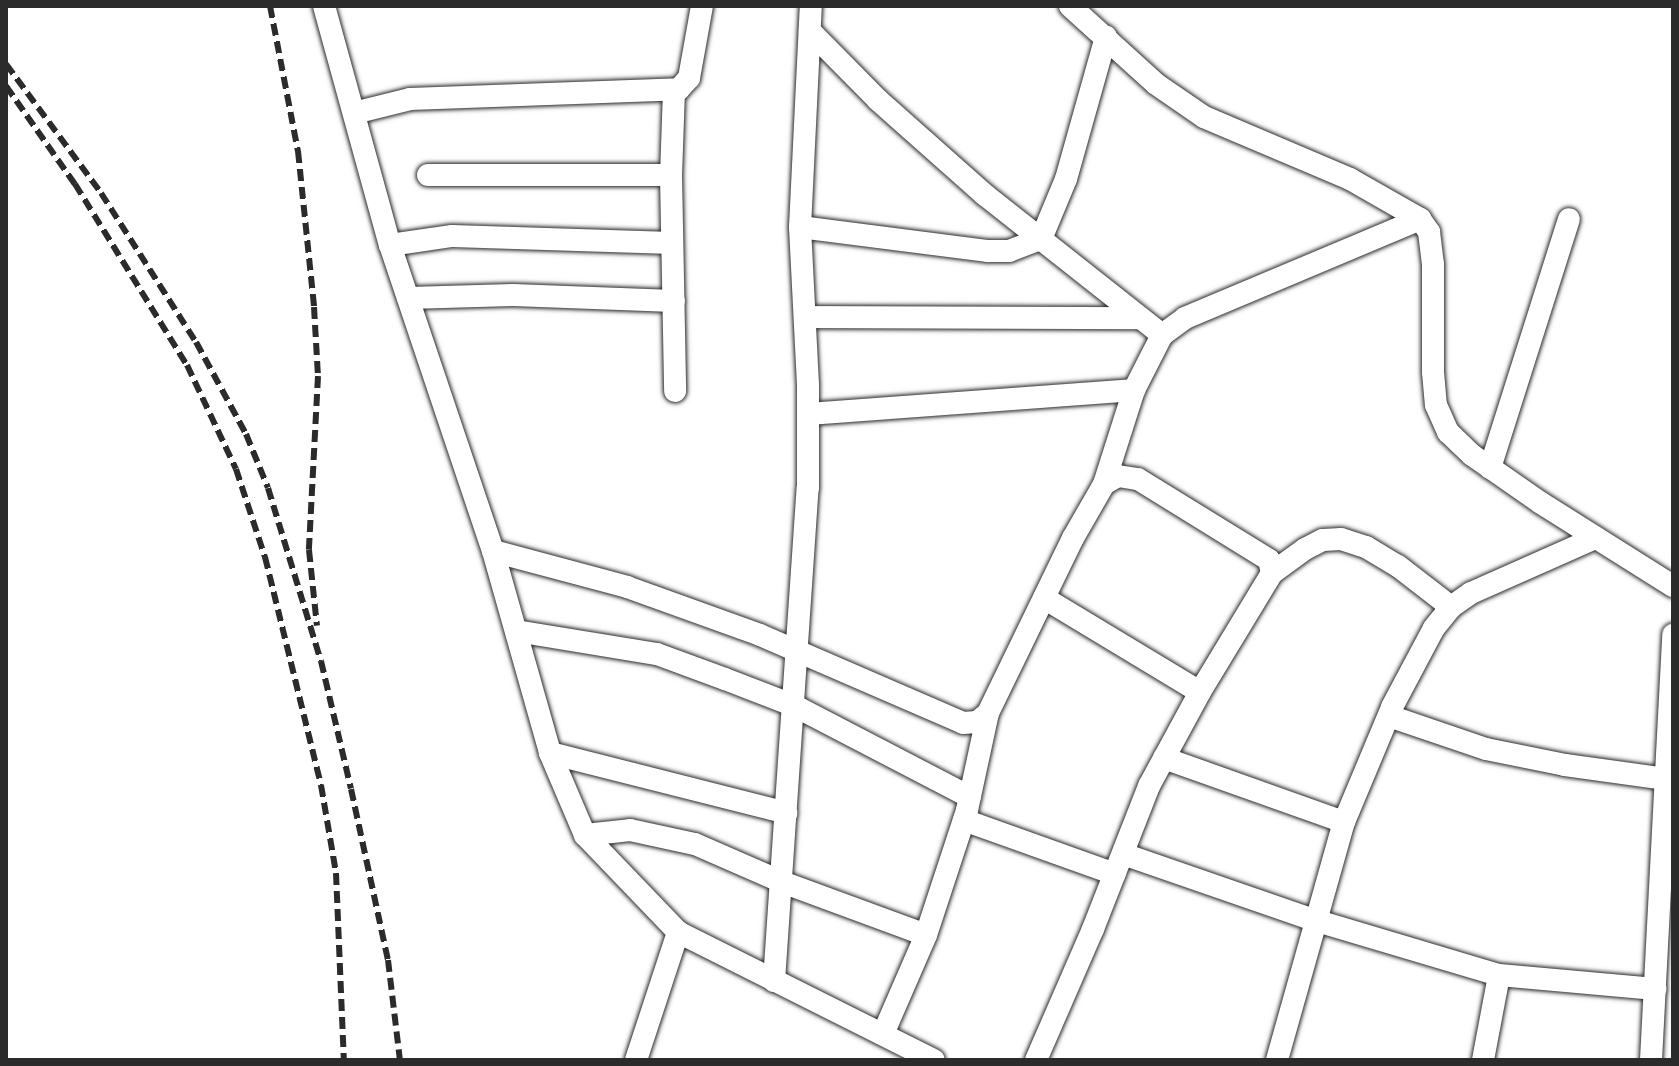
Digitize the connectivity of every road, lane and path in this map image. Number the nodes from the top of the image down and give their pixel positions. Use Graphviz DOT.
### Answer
graph roads {
  1 [pos="324,6"];
  2 [pos="702,6"];
  3 [pos="811,6"];
  4 [pos="1070,6"];
  5 [pos="810,31"];
  6 [pos="1106,37"];
  7 [pos="674,90"];
  8 [pos="354,113"];
  9 [pos="428,175"];
  10 [pos="671,175"];
  11 [pos="1420,219"];
  12 [pos="1569,219"];
  13 [pos="800,227"];
  14 [pos="1041,239"];
  15 [pos="672,243"];
  16 [pos="390,245"];
  17 [pos="408,298"];
  18 [pos="674,301"];
  19 [pos="805,317"];
  20 [pos="1140,318"];
  21 [pos="1162,335"];
  22 [pos="1134,390"];
  23 [pos="675,391"];
  24 [pos="809,414"];
  25 [pos="1490,468"];
  26 [pos="1104,484"];
  27 [pos="1595,538"];
  28 [pos="493,551"];
  29 [pos="1272,573"];
  30 [pos="1673,586"];
  31 [pos="1044,598"];
  32 [pos="1451,607"];
  33 [pos="516,631"];
  34 [pos="1673,635"];
  35 [pos="799,652"];
  36 [pos="1200,692"];
  37 [pos="795,706"];
  38 [pos="988,713"];
  39 [pos="1389,716"];
  40 [pos="550,753"];
  41 [pos="1164,758"];
  42 [pos="1666,779"];
  43 [pos="970,797"];
  44 [pos="787,813"];
  45 [pos="964,820"];
  46 [pos="1344,822"];
  47 [pos="585,835"];
  48 [pos="1119,864"];
  49 [pos="782,882"];
  50 [pos="1314,920"];
  51 [pos="678,932"];
  52 [pos="926,935"];
  53 [pos="1499,975"];
  54 [pos="774,981"];
  55 [pos="1655,989"];
  56 [pos="883,1034"];
  57 [pos="636,1060"];
  58 [pos="934,1060"];
  59 [pos="1036,1060"];
  60 [pos="1277,1060"];
  61 [pos="1483,1060"];
  62 [pos="1651,1060"];
  1 -- 8 [label="street"];
  2 -- 7 [label="street"];
  3 -- 5 [label="street"];
  4 -- 6 [label="street"];
  5 -- 13 [label="street"];
  5 -- 14 [label="street"];
  6 -- 11 [label="street"];
  6 -- 14 [label="street"];
  7 -- 8 [label="street"];
  7 -- 10 [label="street"];
  8 -- 16 [label="street"];
  9 -- 10 [label="street"];
  10 -- 15 [label="street"];
  11 -- 21 [label="street"];
  11 -- 25 [label="street"];
  12 -- 25 [label="street"];
  13 -- 14 [label="street"];
  13 -- 19 [label="street"];
  14 -- 20 [label="street"];
  15 -- 16 [label="street"];
  15 -- 18 [label="street"];
  16 -- 17 [label="street"];
  17 -- 18 [label="street"];
  17 -- 28 [label="street"];
  18 -- 23 [label="street"];
  19 -- 20 [label="street"];
  19 -- 24 [label="street"];
  20 -- 21 [label="street"];
  21 -- 22 [label="street"];
  22 -- 24 [label="street"];
  22 -- 26 [label="street"];
  24 -- 35 [label="street"];
  25 -- 27 [label="street"];
  26 -- 29 [label="street"];
  26 -- 31 [label="street"];
  27 -- 30 [label="street"];
  27 -- 32 [label="street"];
  28 -- 33 [label="street"];
  28 -- 35 [label="street"];
  29 -- 32 [label="street"];
  29 -- 36 [label="street"];
  31 -- 36 [label="street"];
  31 -- 38 [label="street"];
  32 -- 39 [label="street"];
  33 -- 37 [label="street"];
  33 -- 40 [label="street"];
  34 -- 42 [label="street"];
  35 -- 37 [label="street"];
  35 -- 38 [label="street"];
  36 -- 41 [label="street"];
  37 -- 43 [label="street"];
  37 -- 44 [label="street"];
  38 -- 43 [label="street"];
  39 -- 42 [label="street"];
  39 -- 46 [label="street"];
  40 -- 44 [label="street"];
  40 -- 47 [label="street"];
  41 -- 46 [label="street"];
  41 -- 48 [label="street"];
  42 -- 55 [label="street"];
  43 -- 45 [label="street"];
  44 -- 49 [label="street"];
  45 -- 48 [label="street"];
  45 -- 52 [label="street"];
  46 -- 50 [label="street"];
  47 -- 49 [label="street"];
  47 -- 51 [label="street"];
  48 -- 50 [label="street"];
  48 -- 59 [label="street"];
  49 -- 52 [label="street"];
  49 -- 54 [label="street"];
  50 -- 53 [label="street"];
  50 -- 60 [label="street"];
  51 -- 54 [label="street"];
  51 -- 57 [label="street"];
  52 -- 56 [label="street"];
  53 -- 55 [label="street"];
  53 -- 61 [label="street"];
  54 -- 56 [label="street"];
  55 -- 62 [label="street"];
  56 -- 58 [label="street"];
}
